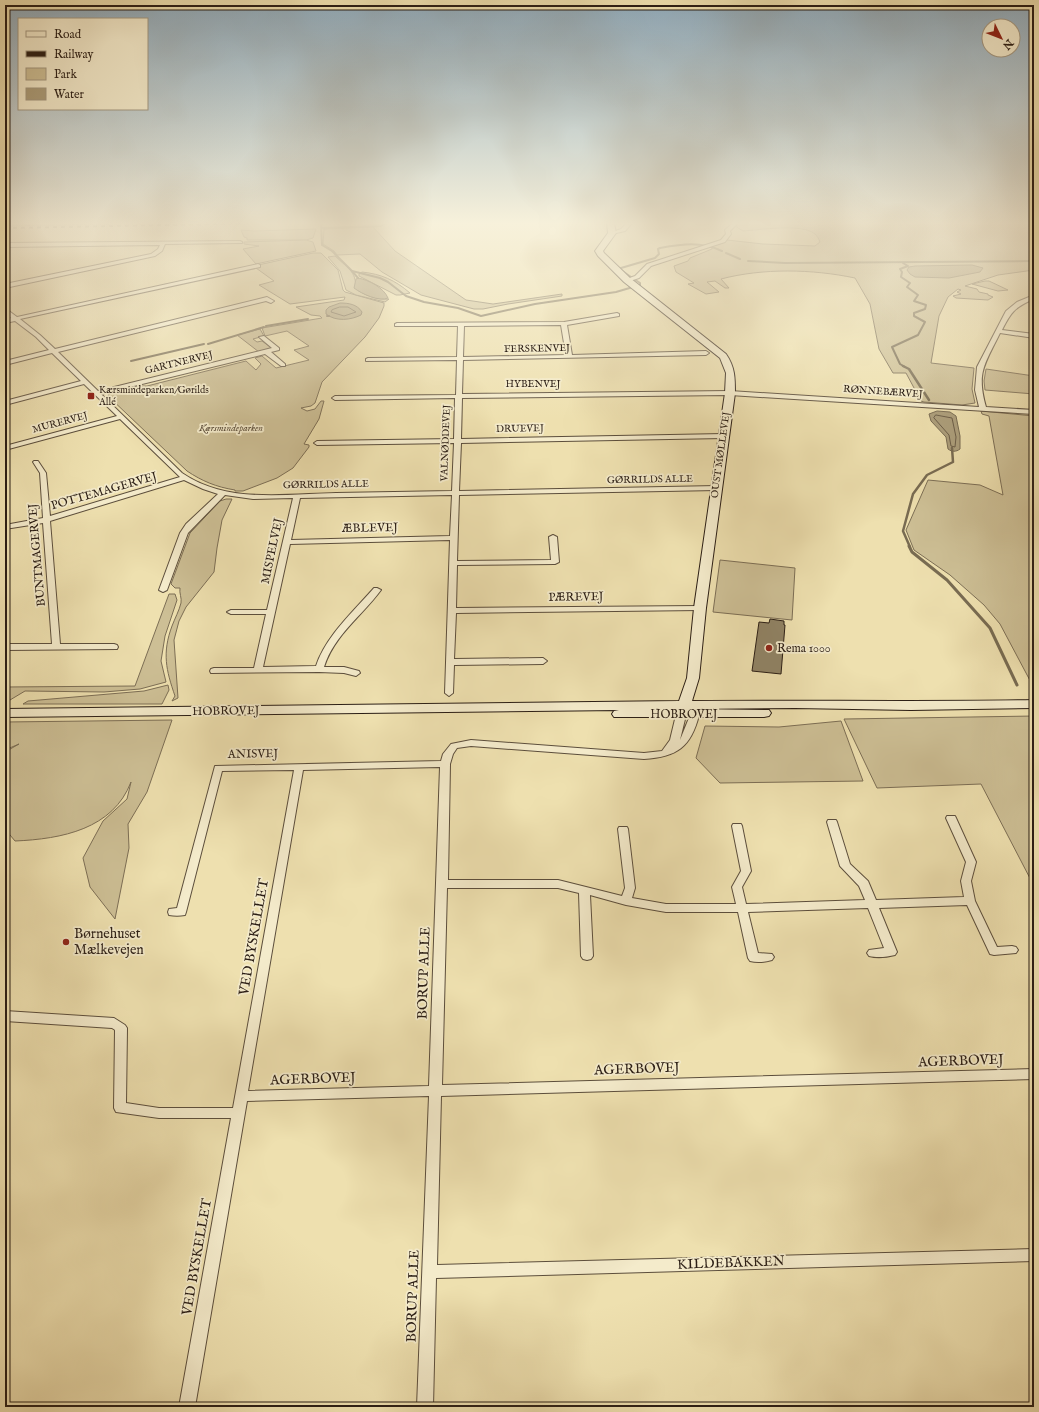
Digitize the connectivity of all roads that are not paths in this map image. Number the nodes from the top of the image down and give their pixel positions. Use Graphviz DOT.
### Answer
graph roads {
  1 [pos="153,289"];
  2 [pos="638,289"];
  3 [pos="1034,297"];
  4 [pos="271,301"];
  5 [pos="5,310"];
  6 [pos="617,315"];
  7 [pos="16,319"];
  8 [pos="5,322"];
  9 [pos="564,324"];
  10 [pos="397,325"];
  11 [pos="461,325"];
  12 [pos="998,331"];
  13 [pos="1034,336"];
  14 [pos="262,337"];
  15 [pos="53,352"];
  16 [pos="267,352"];
  17 [pos="706,353"];
  18 [pos="569,357"];
  19 [pos="460,359"];
  20 [pos="368,360"];
  21 [pos="5,363"];
  22 [pos="283,365"];
  23 [pos="85,382"];
  24 [pos="97,393"];
  25 [pos="730,393"];
  26 [pos="458,395"];
  27 [pos="335,398"];
  28 [pos="5,403"];
  29 [pos="983,409"];
  30 [pos="1034,412"];
  31 [pos="120,417"];
  32 [pos="724,436"];
  33 [pos="457,440"];
  34 [pos="317,443"];
  35 [pos="5,448"];
  36 [pos="36,462"];
  37 [pos="185,478"];
  38 [pos="717,488"];
  39 [pos="223,493"];
  40 [pos="455,493"];
  41 [pos="297,496"];
  42 [pos="45,520"];
  43 [pos="5,527"];
  44 [pos="553,537"];
  45 [pos="454,538"];
  46 [pos="287,542"];
  47 [pos="453,563"];
  48 [pos="163,590"];
  49 [pos="377,590"];
  50 [pos="700,608"];
  51 [pos="451,611"];
  52 [pos="231,612"];
  53 [pos="271,612"];
  54 [pos="5,647"];
  55 [pos="56,647"];
  56 [pos="114,647"];
  57 [pos="543,661"];
  58 [pos="450,662"];
  59 [pos="319,669"];
  60 [pos="258,670"];
  61 [pos="214,671"];
  62 [pos="356,673"];
  63 [pos="450,693"];
  64 [pos="1034,704"];
  65 [pos="689,710"];
  66 [pos="5,714"];
  67 [pos="657,755"];
  68 [pos="445,764"];
  69 [pos="299,766"];
  70 [pos="951,818"];
  71 [pos="832,822"];
  72 [pos="737,826"];
  73 [pos="624,829"];
  74 [pos="442,884"];
  75 [pos="584,890"];
  76 [pos="626,901"];
  77 [pos="970,901"];
  78 [pos="873,904"];
  79 [pos="741,908"];
  80 [pos="173,912"];
  81 [pos="1012,950"];
  82 [pos="873,953"];
  83 [pos="587,956"];
  84 [pos="768,957"];
  85 [pos="5,1016"];
  86 [pos="1034,1074"];
  87 [pos="435,1090"];
  88 [pos="241,1096"];
  89 [pos="238,1113"];
  90 [pos="1034,1255"];
  91 [pos="429,1272"];
  92 [pos="186,1407"];
  93 [pos="425,1407"];
  1 -- 7 [label="street"];
  2 -- 25 [label="street, OUST MØLLEVEJ"];
  3 -- 12 [label="street"];
  4 -- 15 [label="street"];
  5 -- 7 [label="street, GØRRILDS ALLE"];
  6 -- 9 [label="street"];
  7 -- 8 [label="street"];
  7 -- 15 [label="street, GØRRILDS ALLE"];
  9 -- 11 [label="street"];
  9 -- 18 [label="street"];
  10 -- 11 [label="street"];
  11 -- 19 [label="street, VALNØDDEVEJ"];
  12 -- 13 [label="street"];
  12 -- 29 [label="street"];
  14 -- 16 [label="street"];
  15 -- 21 [label="street"];
  15 -- 23 [label="street, GØRRILDS ALLE"];
  16 -- 22 [label="street"];
  16 -- 24 [label="street, GARTNERVEJ"];
  17 -- 18 [label="street, FERSKENVEJ"];
  18 -- 19 [label="street, FERSKENVEJ"];
  19 -- 20 [label="street, FERSKENVEJ"];
  19 -- 26 [label="street, VALNØDDEVEJ"];
  23 -- 24 [label="street, GØRRILDS ALLE"];
  23 -- 28 [label="street"];
  24 -- 31 [label="street, GØRRILDS ALLE"];
  25 -- 26 [label="street, HYBENVEJ"];
  25 -- 29 [label="street, RØNNEBÆRVEJ"];
  25 -- 32 [label="street, OUST MØLLEVEJ"];
  26 -- 27 [label="street, HYBENVEJ"];
  26 -- 33 [label="street, VALNØDDEVEJ"];
  29 -- 30 [label="street, RØNNEBÆRVEJ"];
  31 -- 35 [label="street, MURERVEJ"];
  31 -- 37 [label="street, GØRRILDS ALLE"];
  32 -- 33 [label="street, DRUEVEJ"];
  32 -- 38 [label="street, OUST MØLLEVEJ"];
  33 -- 34 [label="street, DRUEVEJ"];
  33 -- 40 [label="street, VALNØDDEVEJ"];
  36 -- 42 [label="street, BUNTMAGERVEJ"];
  37 -- 39 [label="street, GØRRILDS ALLE"];
  37 -- 42 [label="street, POTTEMAGERVEJ"];
  38 -- 40 [label="street, GØRRILDS ALLE"];
  38 -- 50 [label="street, OUST MØLLEVEJ"];
  39 -- 41 [label="street, GØRRILDS ALLE"];
  39 -- 48 [label="street"];
  40 -- 41 [label="street, GØRRILDS ALLE"];
  40 -- 45 [label="street, VALNØDDEVEJ"];
  41 -- 46 [label="street, MISPELVEJ"];
  42 -- 43 [label="street, POTTEMAGERVEJ"];
  42 -- 55 [label="street, BUNTMAGERVEJ"];
  44 -- 47 [label="street"];
  45 -- 46 [label="street, ÆBLEVEJ"];
  45 -- 47 [label="street, VALNØDDEVEJ"];
  46 -- 53 [label="street, MISPELVEJ"];
  47 -- 51 [label="street, VALNØDDEVEJ"];
  49 -- 59 [label="street"];
  50 -- 51 [label="street, PÆREVEJ"];
  50 -- 65 [label="street, OUST MØLLEVEJ"];
  51 -- 58 [label="street, VALNØDDEVEJ"];
  52 -- 53 [label="street"];
  53 -- 60 [label="street, MISPELVEJ"];
  54 -- 55 [label="street"];
  55 -- 56 [label="street"];
  57 -- 58 [label="street"];
  58 -- 63 [label="street, VALNØDDEVEJ"];
  59 -- 60 [label="street"];
  59 -- 62 [label="street"];
  60 -- 61 [label="street"];
  64 -- 65 [label="street, HOBROVEJ"];
  65 -- 66 [label="street, HOBROVEJ"];
  65 -- 67 [label="street"];
  65 -- 67 [label="street, BORUP ALLE"];
  67 -- 68 [label="street, BORUP ALLE"];
  68 -- 69 [label="street, ANISVEJ"];
  68 -- 74 [label="street, BORUP ALLE"];
  69 -- 80 [label="street, ANISVEJ"];
  69 -- 88 [label="street, VED BYSKELLET"];
  70 -- 77 [label="street"];
  71 -- 78 [label="street"];
  72 -- 79 [label="street"];
  73 -- 76 [label="street"];
  74 -- 75 [label="street"];
  74 -- 87 [label="street, BORUP ALLE"];
  75 -- 76 [label="street"];
  75 -- 83 [label="street"];
  76 -- 79 [label="street"];
  77 -- 78 [label="street"];
  77 -- 81 [label="street"];
  78 -- 79 [label="street"];
  78 -- 82 [label="street"];
  79 -- 84 [label="street"];
  85 -- 89 [label="street"];
  86 -- 87 [label="street, AGERBOVEJ"];
  87 -- 88 [label="street, AGERBOVEJ"];
  87 -- 91 [label="street, BORUP ALLE"];
  88 -- 89 [label="street, VED BYSKELLET"];
  89 -- 92 [label="street, VED BYSKELLET"];
  90 -- 91 [label="street, KILDEBAKKEN"];
  91 -- 93 [label="street, BORUP ALLE"];
}
